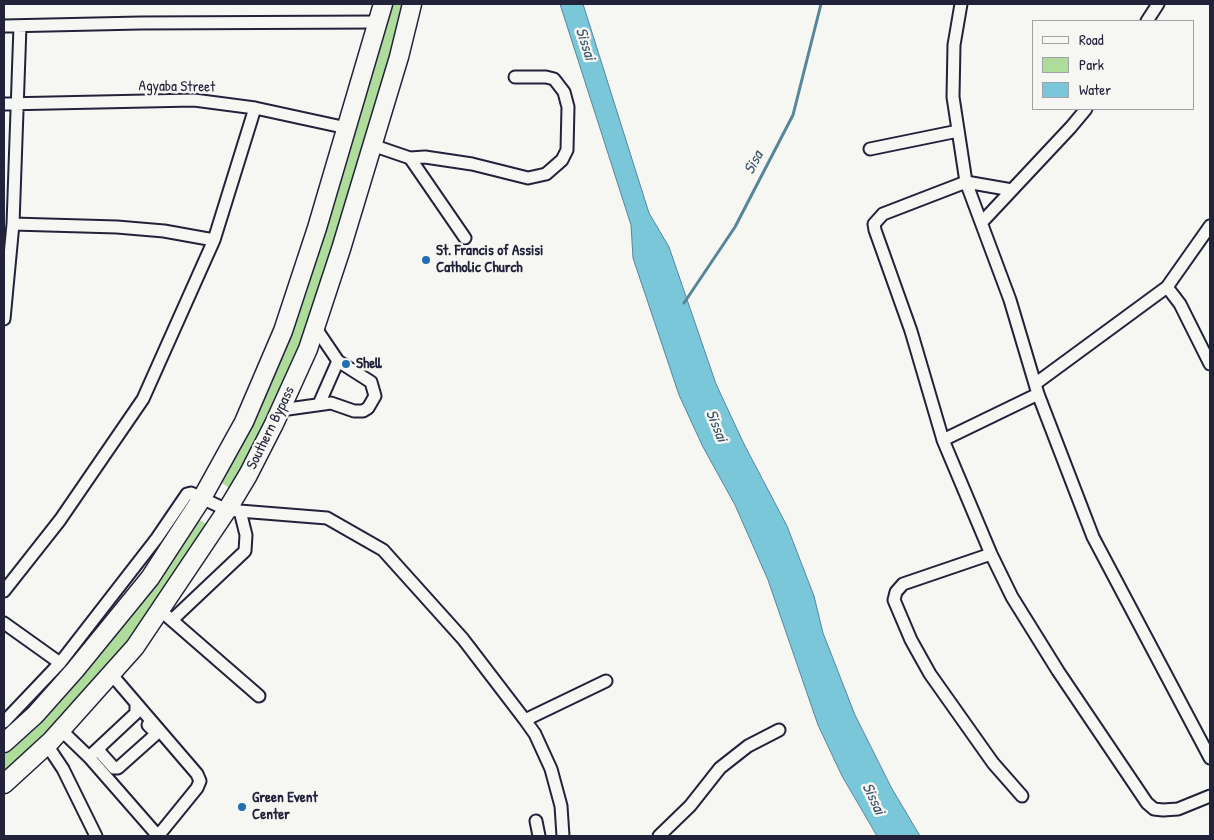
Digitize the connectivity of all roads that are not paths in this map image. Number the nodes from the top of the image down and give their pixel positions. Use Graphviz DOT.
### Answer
graph roads {
  1 [pos="383,4"];
  2 [pos="961,4"];
  3 [pos="1158,4"];
  4 [pos="414,6"];
  5 [pos="1148,20"];
  6 [pos="378,22"];
  7 [pos="4,26"];
  8 [pos="20,26"];
  9 [pos="515,76"];
  10 [pos="4,104"];
  11 [pos="16,104"];
  12 [pos="255,108"];
  13 [pos="1085,110"];
  14 [pos="347,128"];
  15 [pos="958,132"];
  16 [pos="372,145"];
  17 [pos="870,149"];
  18 [pos="410,158"];
  19 [pos="966,182"];
  20 [pos="1012,190"];
  21 [pos="982,222"];
  22 [pos="13,224"];
  23 [pos="1210,226"];
  24 [pos="465,238"];
  25 [pos="214,240"];
  26 [pos="1167,287"];
  27 [pos="4,319"];
  28 [pos="315,327"];
  29 [pos="338,361"];
  30 [pos="1210,364"];
  31 [pos="1037,389"];
  32 [pos="319,404"];
  33 [pos="281,410"];
  34 [pos="943,440"];
  35 [pos="202,498"];
  36 [pos="234,511"];
  37 [pos="991,554"];
  38 [pos="4,591"];
  39 [pos="166,615"];
  40 [pos="4,623"];
  41 [pos="60,663"];
  42 [pos="112,675"];
  43 [pos="606,681"];
  44 [pos="259,696"];
  45 [pos="136,708"];
  46 [pos="525,720"];
  47 [pos="4,722"];
  48 [pos="61,730"];
  49 [pos="779,730"];
  50 [pos="4,743"];
  51 [pos="47,745"];
  52 [pos="94,753"];
  53 [pos="1210,758"];
  54 [pos="4,784"];
  55 [pos="1022,796"];
  56 [pos="1210,796"];
  57 [pos="536,821"];
  58 [pos="96,836"];
  59 [pos="158,836"];
  60 [pos="539,836"];
  61 [pos="563,836"];
  62 [pos="659,836"];
  1 -- 6 [label="highway, Southern Bypass"];
  2 -- 15 [label="street"];
  3 -- 5 [label="street"];
  4 -- 16 [label="highway, Southern Bypass"];
  6 -- 8 [label="street"];
  6 -- 14 [label="highway, Southern Bypass"];
  7 -- 8 [label="street"];
  8 -- 11 [label="street"];
  9 -- 18 [label="street"];
  10 -- 11 [label="street, Agyaba Street"];
  11 -- 12 [label="street, Agyaba Street"];
  11 -- 22 [label="street"];
  12 -- 14 [label="street, Agyaba Street"];
  12 -- 25 [label="street"];
  13 -- 20 [label="street"];
  14 -- 35 [label="highway, Southern Bypass"];
  15 -- 17 [label="street"];
  15 -- 19 [label="street"];
  16 -- 18 [label="street"];
  16 -- 28 [label="highway, Southern Bypass"];
  18 -- 24 [label="street"];
  19 -- 20 [label="street"];
  19 -- 21 [label="street"];
  19 -- 34 [label="street"];
  20 -- 21 [label="street"];
  21 -- 31 [label="street"];
  22 -- 25 [label="street"];
  22 -- 27 [label="street"];
  23 -- 26 [label="street"];
  25 -- 38 [label="street"];
  26 -- 30 [label="street"];
  26 -- 31 [label="street"];
  28 -- 29 [label="street"];
  28 -- 33 [label="highway, Southern Bypass"];
  29 -- 32 [label="street"];
  29 -- 32 [label="street"];
  31 -- 34 [label="street"];
  31 -- 53 [label="street"];
  32 -- 33 [label="street"];
  33 -- 36 [label="highway, Southern Bypass"];
  34 -- 37 [label="street"];
  35 -- 36 [label="street"];
  35 -- 41 [label="street"];
  35 -- 50 [label="highway, Southern Bypass"];
  36 -- 39 [label="highway, Southern Bypass"];
  36 -- 39 [label="street"];
  36 -- 46 [label="street"];
  37 -- 55 [label="street"];
  37 -- 56 [label="street"];
  39 -- 42 [label="highway, Southern Bypass"];
  39 -- 44 [label="street"];
  40 -- 41 [label="street"];
  41 -- 47 [label="street"];
  42 -- 45 [label="street"];
  42 -- 48 [label="highway, Southern Bypass"];
  43 -- 46 [label="street"];
  45 -- 52 [label="street"];
  45 -- 52 [label="street"];
  45 -- 59 [label="street"];
  46 -- 61 [label="street"];
  48 -- 51 [label="highway, Southern Bypass"];
  48 -- 52 [label="street"];
  49 -- 62 [label="street"];
  51 -- 54 [label="highway, Southern Bypass"];
  51 -- 58 [label="street"];
  52 -- 59 [label="street"];
  57 -- 60 [label="street"];
}
